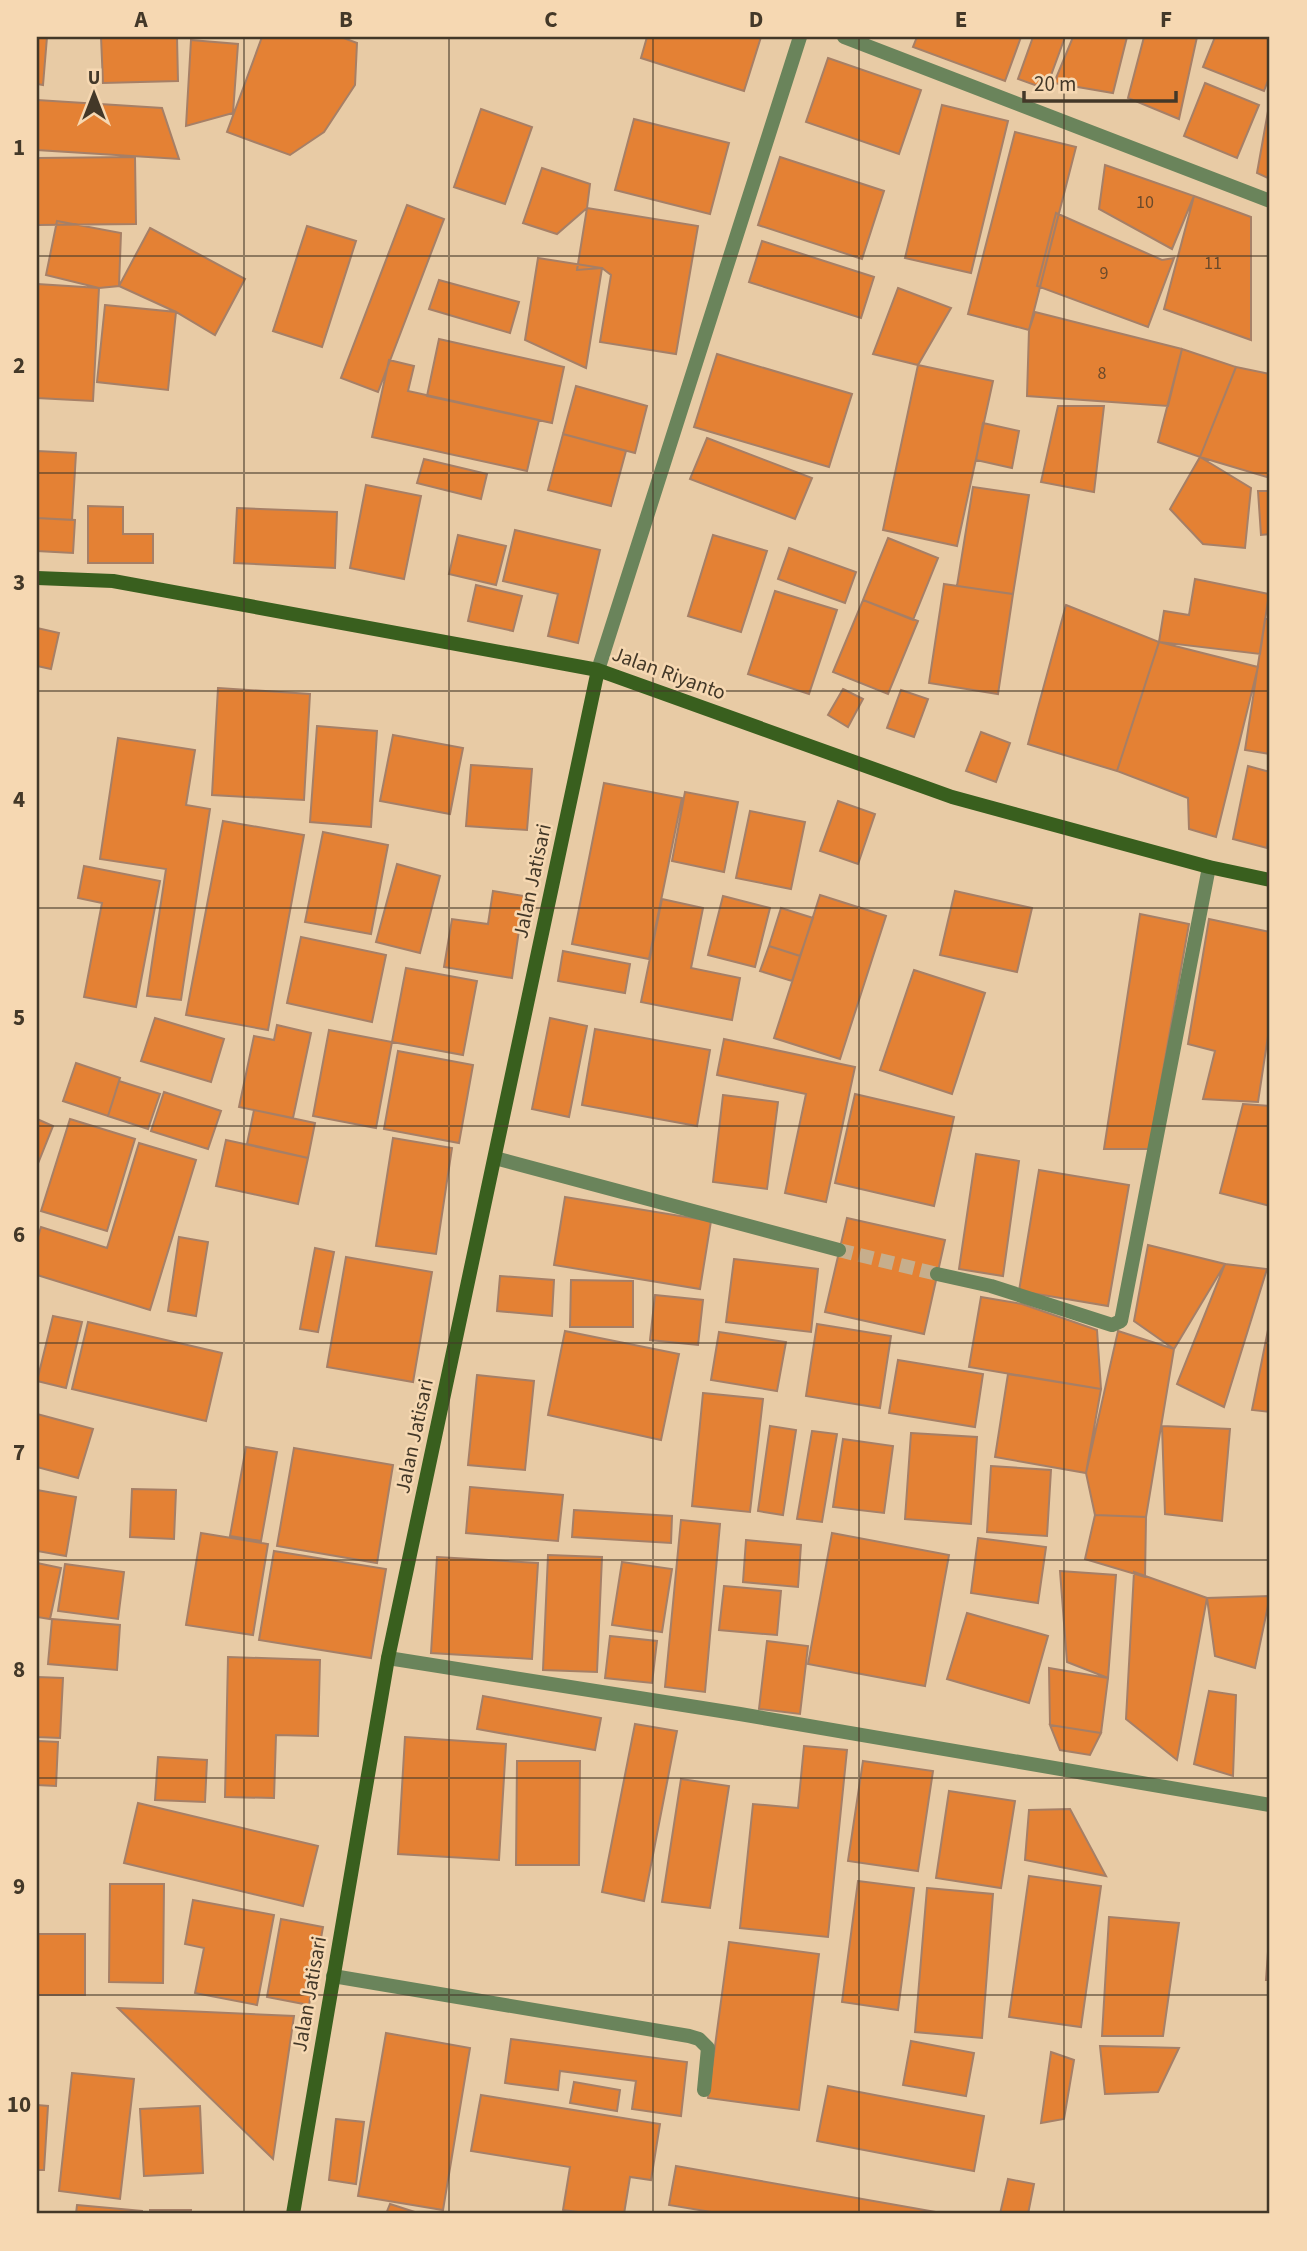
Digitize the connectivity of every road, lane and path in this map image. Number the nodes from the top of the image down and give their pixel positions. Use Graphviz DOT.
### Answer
graph roads {
  1 [pos="800,37"];
  2 [pos="849,38"];
  3 [pos="1270,201"];
  4 [pos="37,578"];
  5 [pos="598,670"];
  6 [pos="1209,867"];
  7 [pos="1270,880"];
  8 [pos="495,1158"];
  9 [pos="839,1250"];
  10 [pos="937,1275"];
  11 [pos="388,1658"];
  12 [pos="1270,1805"];
  13 [pos="333,1976"];
  14 [pos="704,2090"];
  15 [pos="293,2214"];
  1 -- 5 [label="street"];
  2 -- 3 [label="street"];
  4 -- 5 [label="street, Jalan Riyanto"];
  5 -- 6 [label="street, Jalan Riyanto"];
  5 -- 8 [label="street, Jalan Jatisari"];
  6 -- 7 [label="street, Jalan Riyanto"];
  6 -- 10 [label="street"];
  8 -- 9 [label="street"];
  8 -- 11 [label="street, Jalan Jatisari"];
  11 -- 12 [label="street"];
  11 -- 13 [label="street, Jalan Jatisari"];
  13 -- 14 [label="street"];
  13 -- 15 [label="street, Jalan Jatisari"];
}
